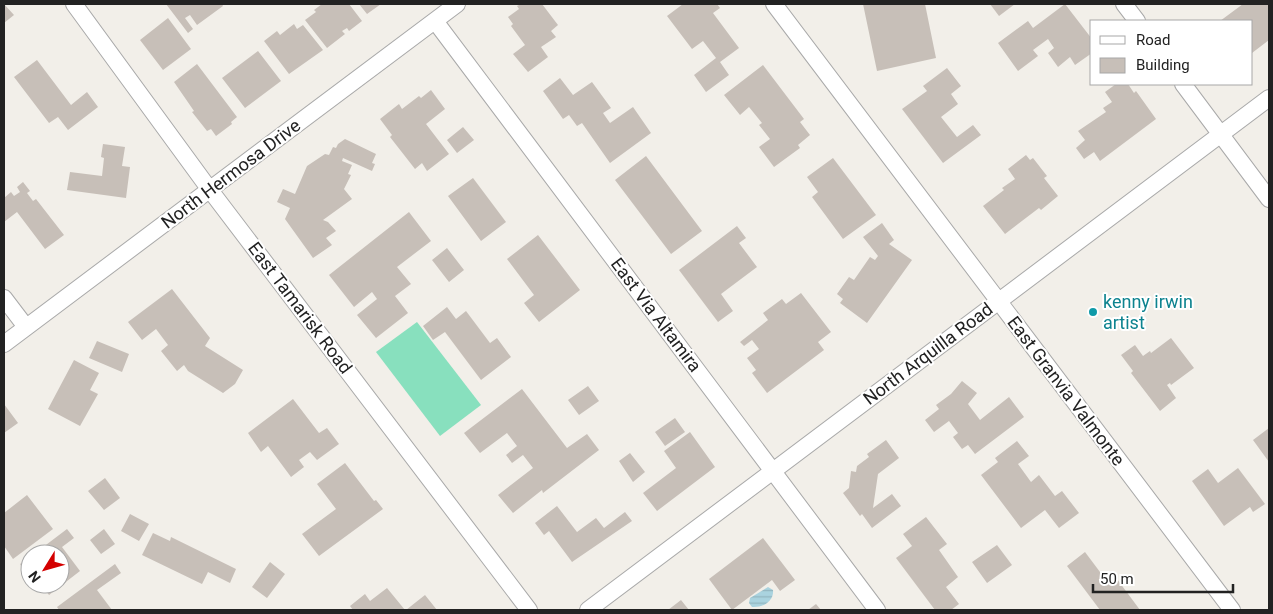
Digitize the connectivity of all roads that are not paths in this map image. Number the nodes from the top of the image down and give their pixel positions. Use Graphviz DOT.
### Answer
graph roads {
  1 [pos="457,4"];
  2 [pos="774,4"];
  3 [pos="1124,4"];
  4 [pos="81,6"];
  5 [pos="1136,20"];
  6 [pos="435,21"];
  7 [pos="1184,85"];
  8 [pos="1269,98"];
  9 [pos="1221,135"];
  10 [pos="210,190"];
  11 [pos="1269,199"];
  12 [pos="4,298"];
  13 [pos="998,301"];
  14 [pos="26,327"];
  15 [pos="4,344"];
  16 [pos="773,471"];
  17 [pos="529,610"];
  18 [pos="588,610"];
  19 [pos="877,610"];
  20 [pos="1232,610"];
  1 -- 6 [label="street, North Hermosa Drive"];
  2 -- 13 [label="street, East Granvia Valmonte"];
  3 -- 5 [label="street"];
  4 -- 10 [label="street, East Tamarisk Road"];
  6 -- 10 [label="street, North Hermosa Drive"];
  6 -- 16 [label="street, East Via Altamira"];
  7 -- 9 [label="street"];
  8 -- 9 [label="street, North Arquilla Road"];
  9 -- 11 [label="street"];
  9 -- 13 [label="street, North Arquilla Road"];
  10 -- 14 [label="street, North Hermosa Drive"];
  10 -- 17 [label="street, East Tamarisk Road"];
  12 -- 14 [label="street"];
  13 -- 16 [label="street, North Arquilla Road"];
  13 -- 20 [label="street, East Granvia Valmonte"];
  14 -- 15 [label="street, North Hermosa Drive"];
  16 -- 18 [label="street, North Arquilla Road"];
  16 -- 19 [label="street, East Via Altamira"];
}
